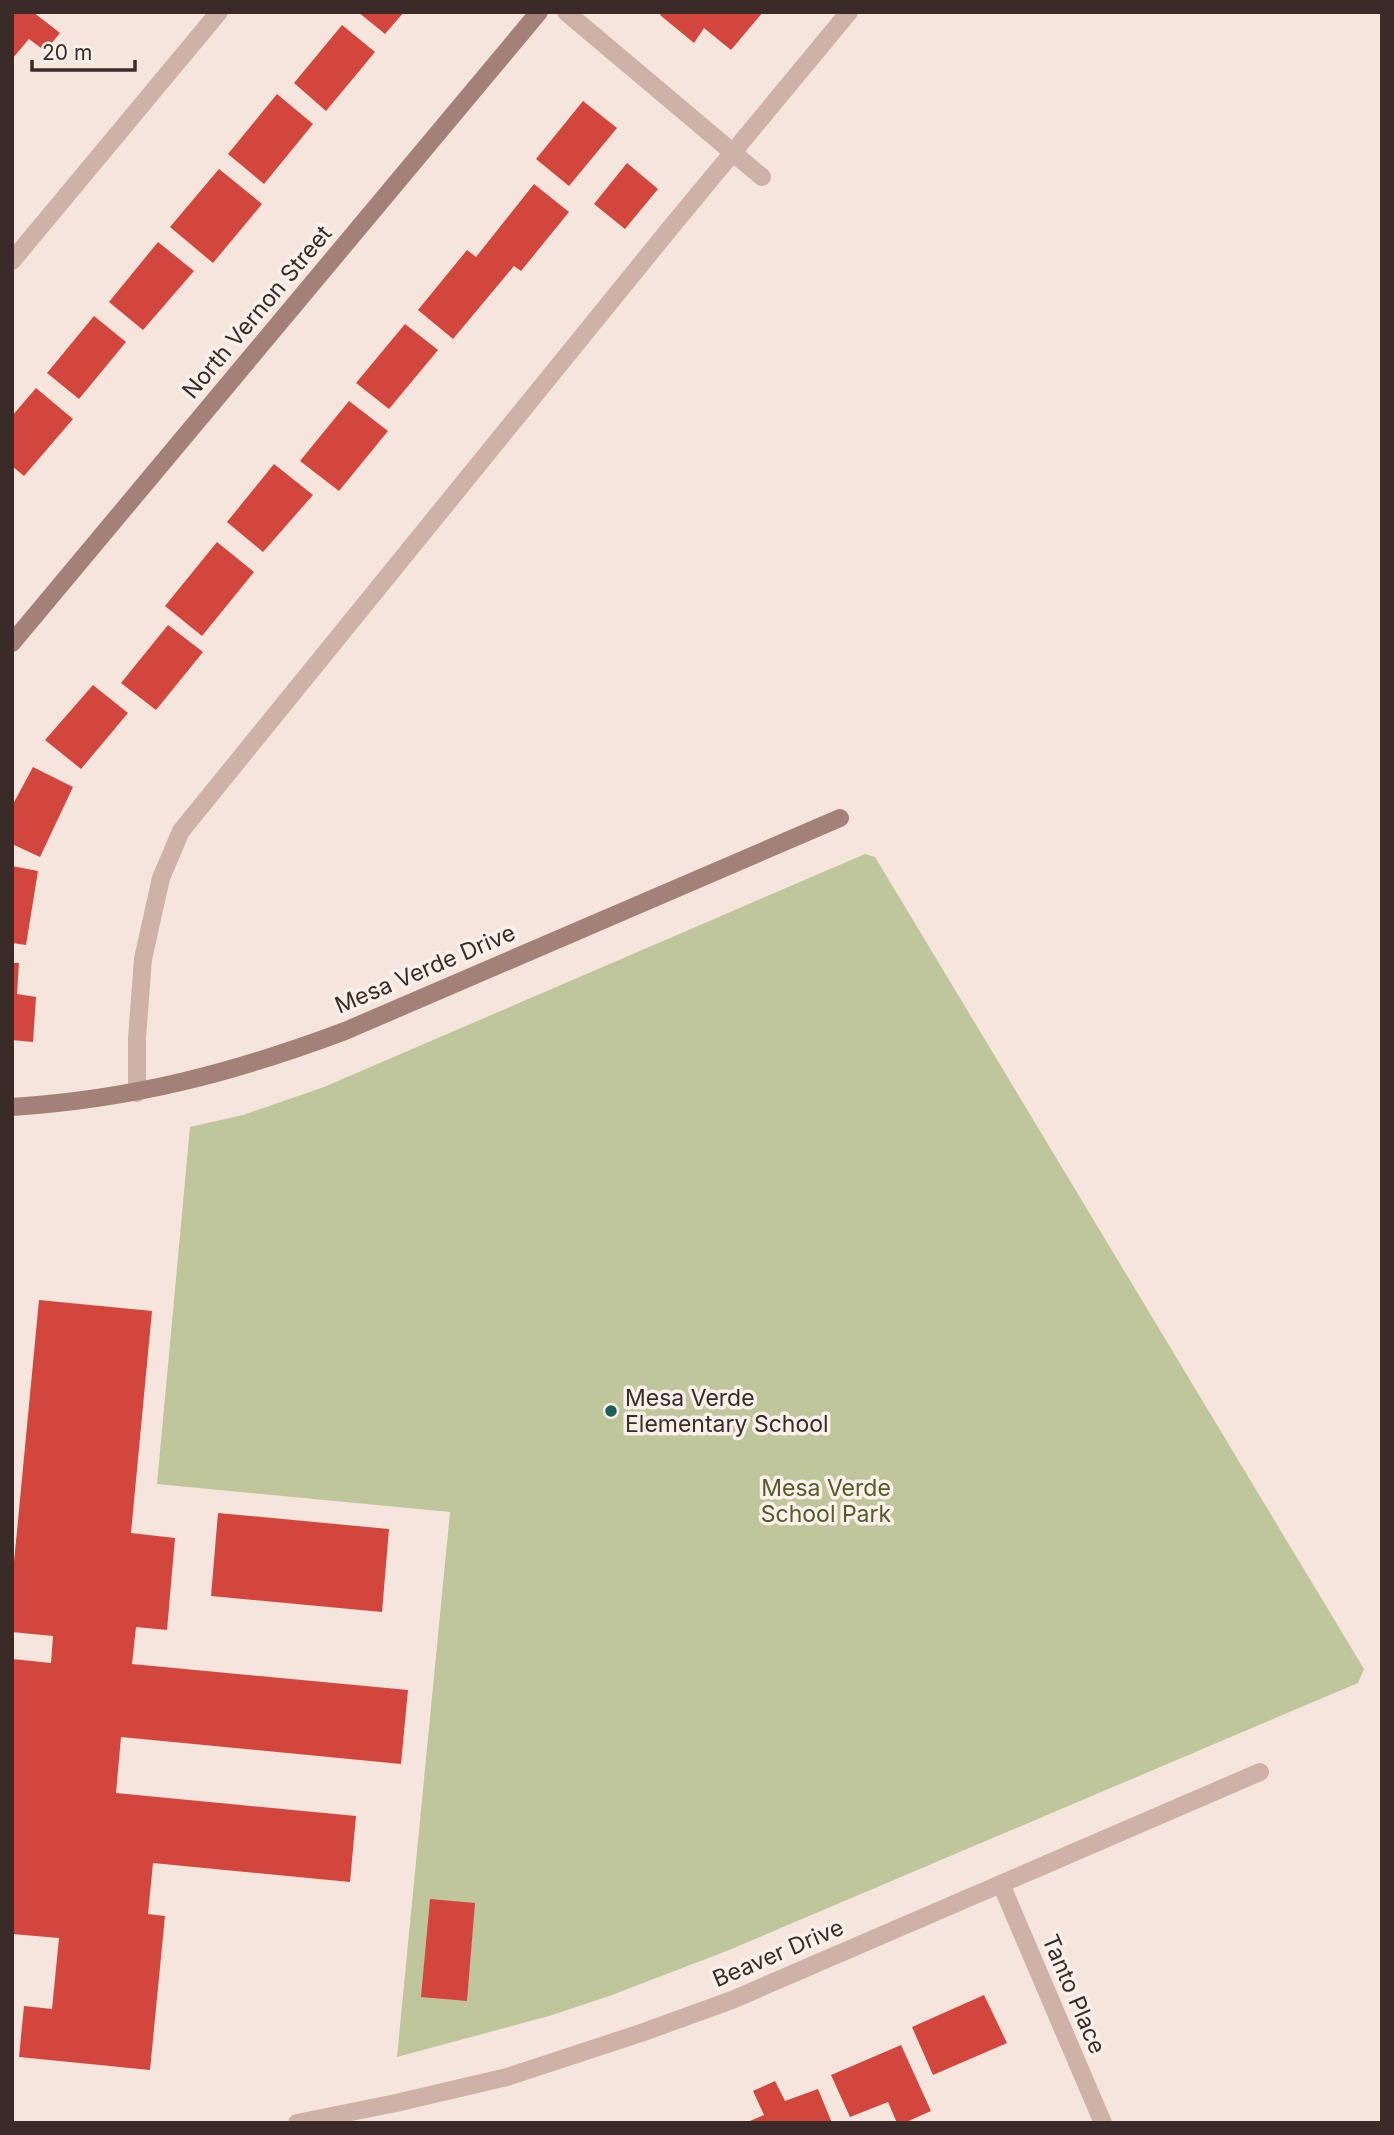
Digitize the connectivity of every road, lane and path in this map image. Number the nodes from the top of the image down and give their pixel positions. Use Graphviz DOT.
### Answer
graph roads {
  1 [pos="219,12"];
  2 [pos="539,12"];
  3 [pos="566,12"];
  4 [pos="849,12"];
  5 [pos="733,152"];
  6 [pos="762,177"];
  7 [pos="12,261"];
  8 [pos="12,643"];
  9 [pos="840,818"];
  10 [pos="137,1093"];
  11 [pos="12,1107"];
  12 [pos="1260,1772"];
  13 [pos="1001,1884"];
  14 [pos="297,2123"];
  15 [pos="1103,2123"];
  1 -- 7 [label="street"];
  2 -- 8 [label="street, North Vernon Street"];
  3 -- 5 [label="street"];
  4 -- 5 [label="street"];
  5 -- 6 [label="street"];
  5 -- 10 [label="street"];
  9 -- 10 [label="street, Mesa Verde Drive"];
  10 -- 11 [label="street, Mesa Verde Drive"];
  12 -- 13 [label="street, Beaver Drive"];
  13 -- 14 [label="street, Beaver Drive"];
  13 -- 15 [label="street, Tanto Place"];
}
